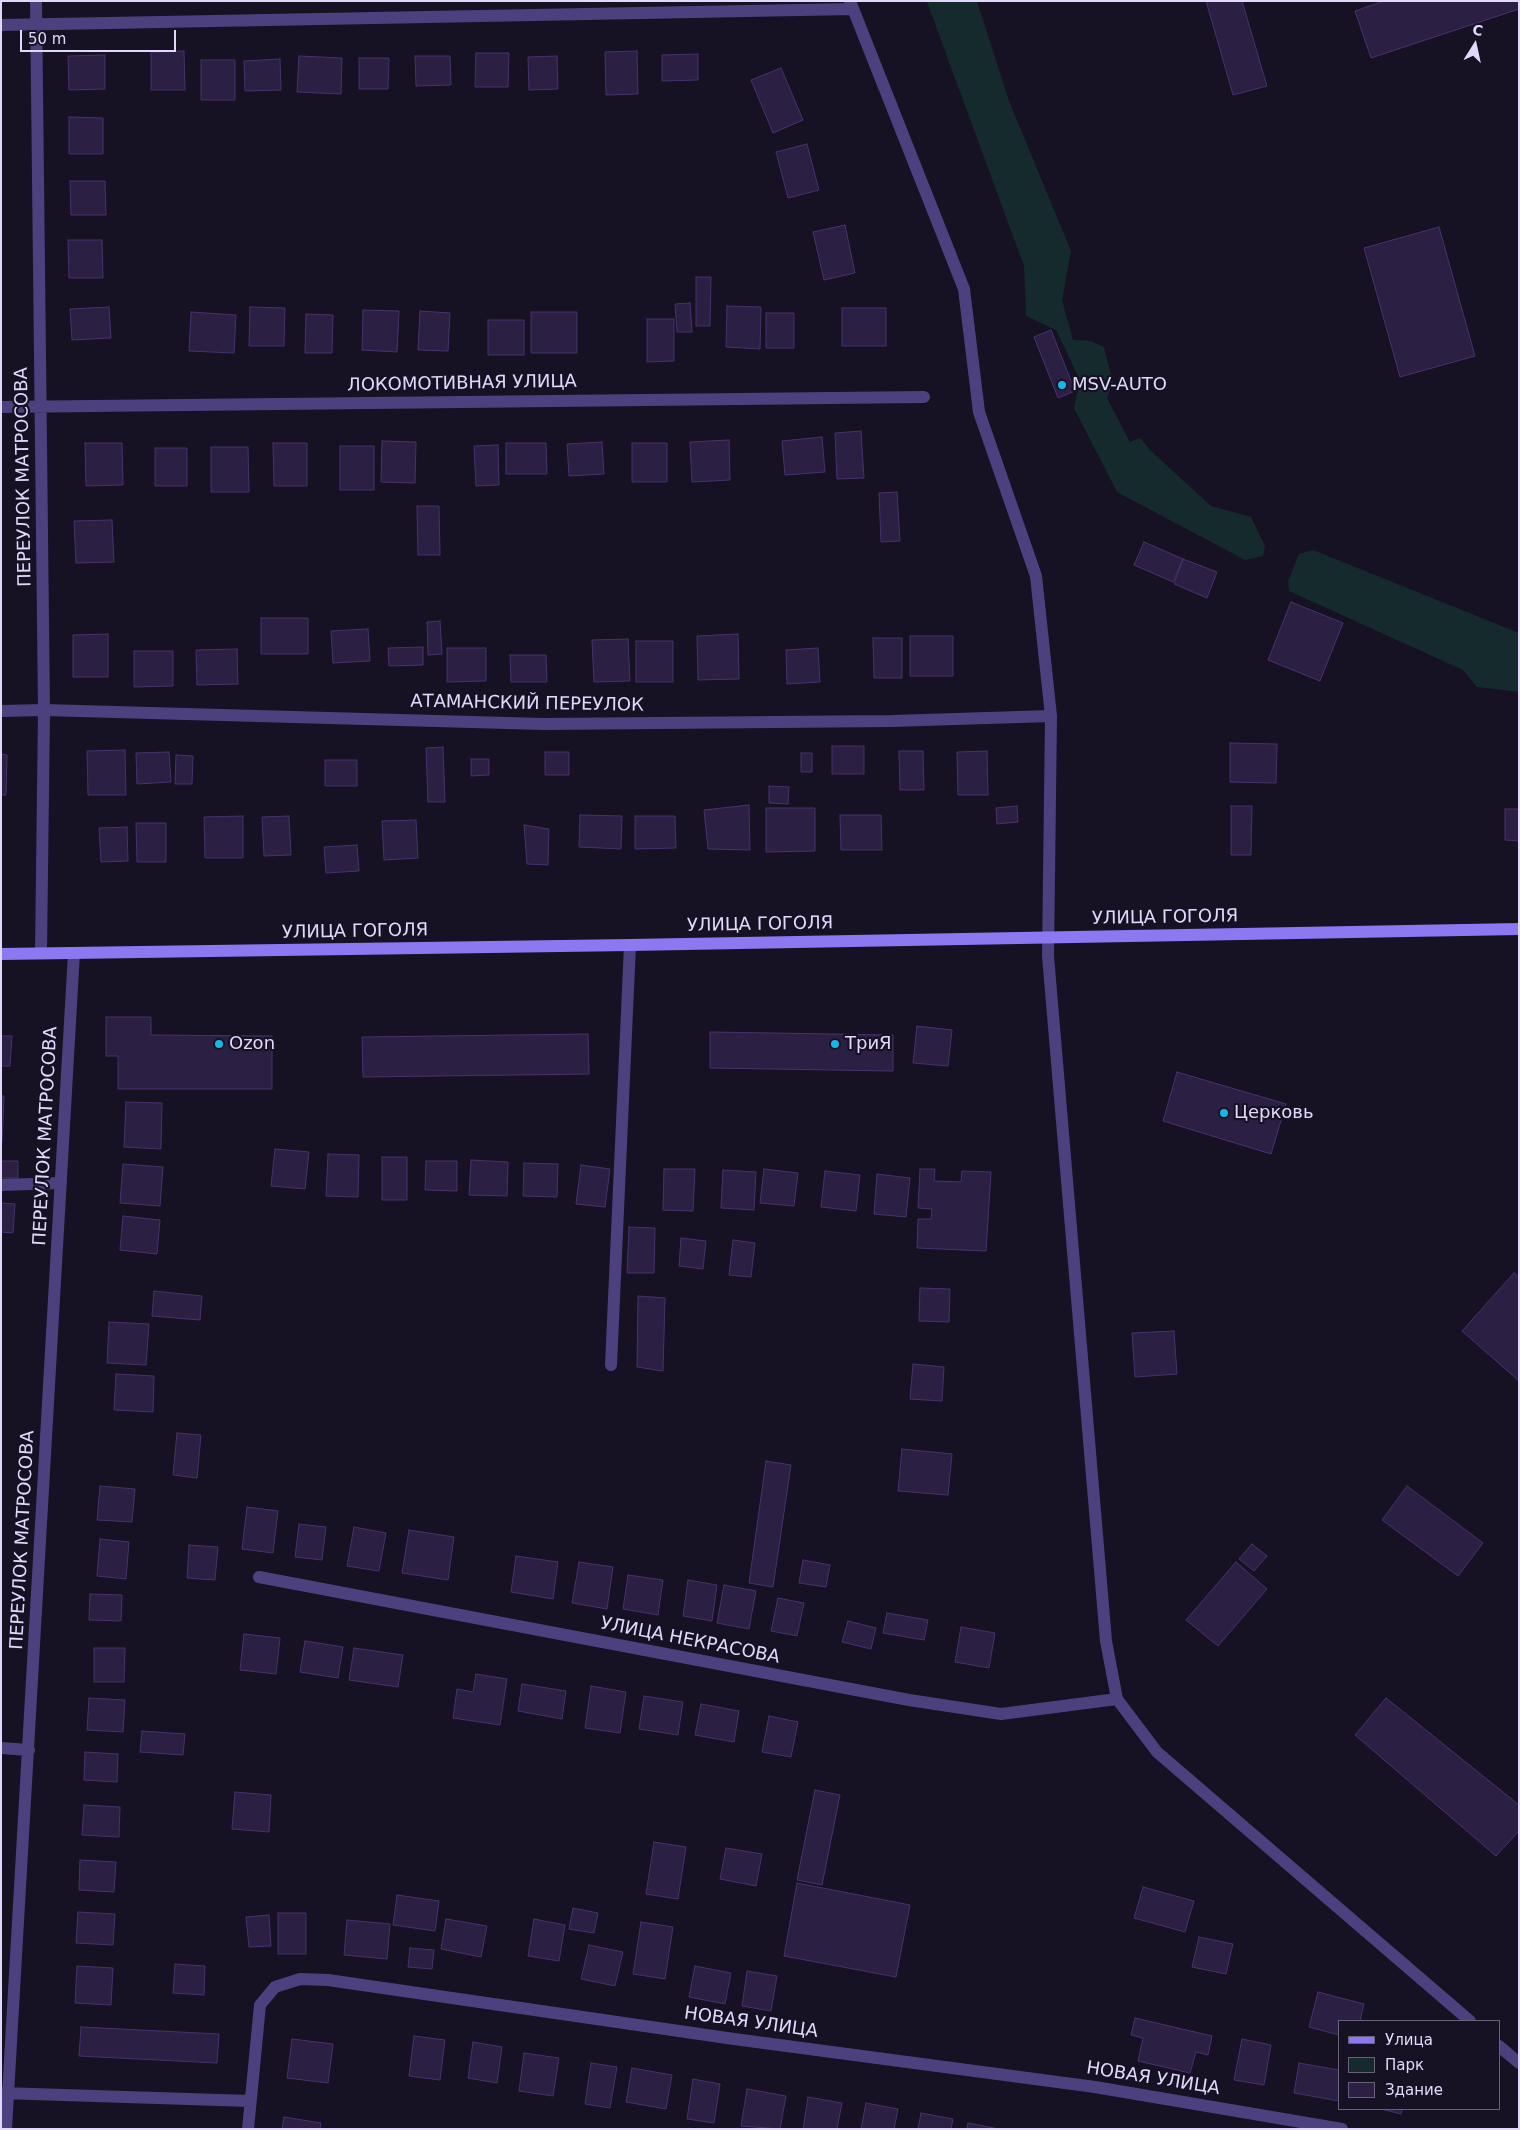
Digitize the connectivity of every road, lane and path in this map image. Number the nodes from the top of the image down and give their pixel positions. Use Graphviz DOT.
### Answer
graph roads {
  1 [pos="36,1"];
  2 [pos="852,5"];
  3 [pos="1,24"];
  4 [pos="37,24"];
  5 [pos="924,397"];
  6 [pos="1,406"];
  7 [pos="40,406"];
  8 [pos="44,710"];
  9 [pos="1,711"];
  10 [pos="1051,716"];
  11 [pos="1519,929"];
  12 [pos="1048,938"];
  13 [pos="630,946"];
  14 [pos="41,953"];
  15 [pos="74,953"];
  16 [pos="1,954"];
  17 [pos="61,1183"];
  18 [pos="1,1185"];
  19 [pos="611,1365"];
  20 [pos="259,1577"];
  21 [pos="1117,1698"];
  22 [pos="1,1748"];
  23 [pos="29,1750"];
  24 [pos="1469,2020"];
  25 [pos="1500,2047"];
  26 [pos="1519,2063"];
  27 [pos="5,2093"];
  28 [pos="250,2101"];
  29 [pos="6,2129"];
  30 [pos="248,2129"];
  31 [pos="1342,2129"];
  1 -- 4 [label="street, ПЕРЕУЛОК МАТРОСОВА"];
  2 -- 4 [label="street"];
  2 -- 10 [label="street"];
  3 -- 4 [label="street"];
  4 -- 7 [label="street, ПЕРЕУЛОК МАТРОСОВА"];
  5 -- 7 [label="street, ЛОКОМОТИВНАЯ УЛИЦА"];
  6 -- 7 [label="street, ЛОКОМОТИВНАЯ УЛИЦА"];
  7 -- 8 [label="street, ПЕРЕУЛОК МАТРОСОВА"];
  8 -- 9 [label="street, АТАМАНСКИЙ ПЕРЕУЛОК"];
  8 -- 10 [label="street, АТАМАНСКИЙ ПЕРЕУЛОК"];
  8 -- 14 [label="street, ПЕРЕУЛОК МАТРОСОВА"];
  10 -- 12 [label="street"];
  11 -- 12 [label="main road, УЛИЦА ГОГОЛЯ"];
  12 -- 13 [label="main road, УЛИЦА ГОГОЛЯ"];
  12 -- 21 [label="street"];
  13 -- 15 [label="main road, УЛИЦА ГОГОЛЯ"];
  13 -- 19 [label="street"];
  14 -- 15 [label="main road, УЛИЦА ГОГОЛЯ"];
  14 -- 16 [label="main road, УЛИЦА ГОГОЛЯ"];
  15 -- 17 [label="street, ПЕРЕУЛОК МАТРОСОВА"];
  17 -- 18 [label="street"];
  17 -- 23 [label="street, ПЕРЕУЛОК МАТРОСОВА"];
  20 -- 21 [label="street, УЛИЦА НЕКРАСОВА"];
  21 -- 24 [label="street"];
  22 -- 23 [label="street"];
  23 -- 27 [label="street, ПЕРЕУЛОК МАТРОСОВА"];
  25 -- 26 [label="street"];
  27 -- 28 [label="street"];
  27 -- 29 [label="street, ПЕРЕУЛОК МАТРОСОВА"];
  28 -- 30 [label="street, НОВАЯ УЛИЦА"];
  28 -- 31 [label="street, НОВАЯ УЛИЦА"];
}
